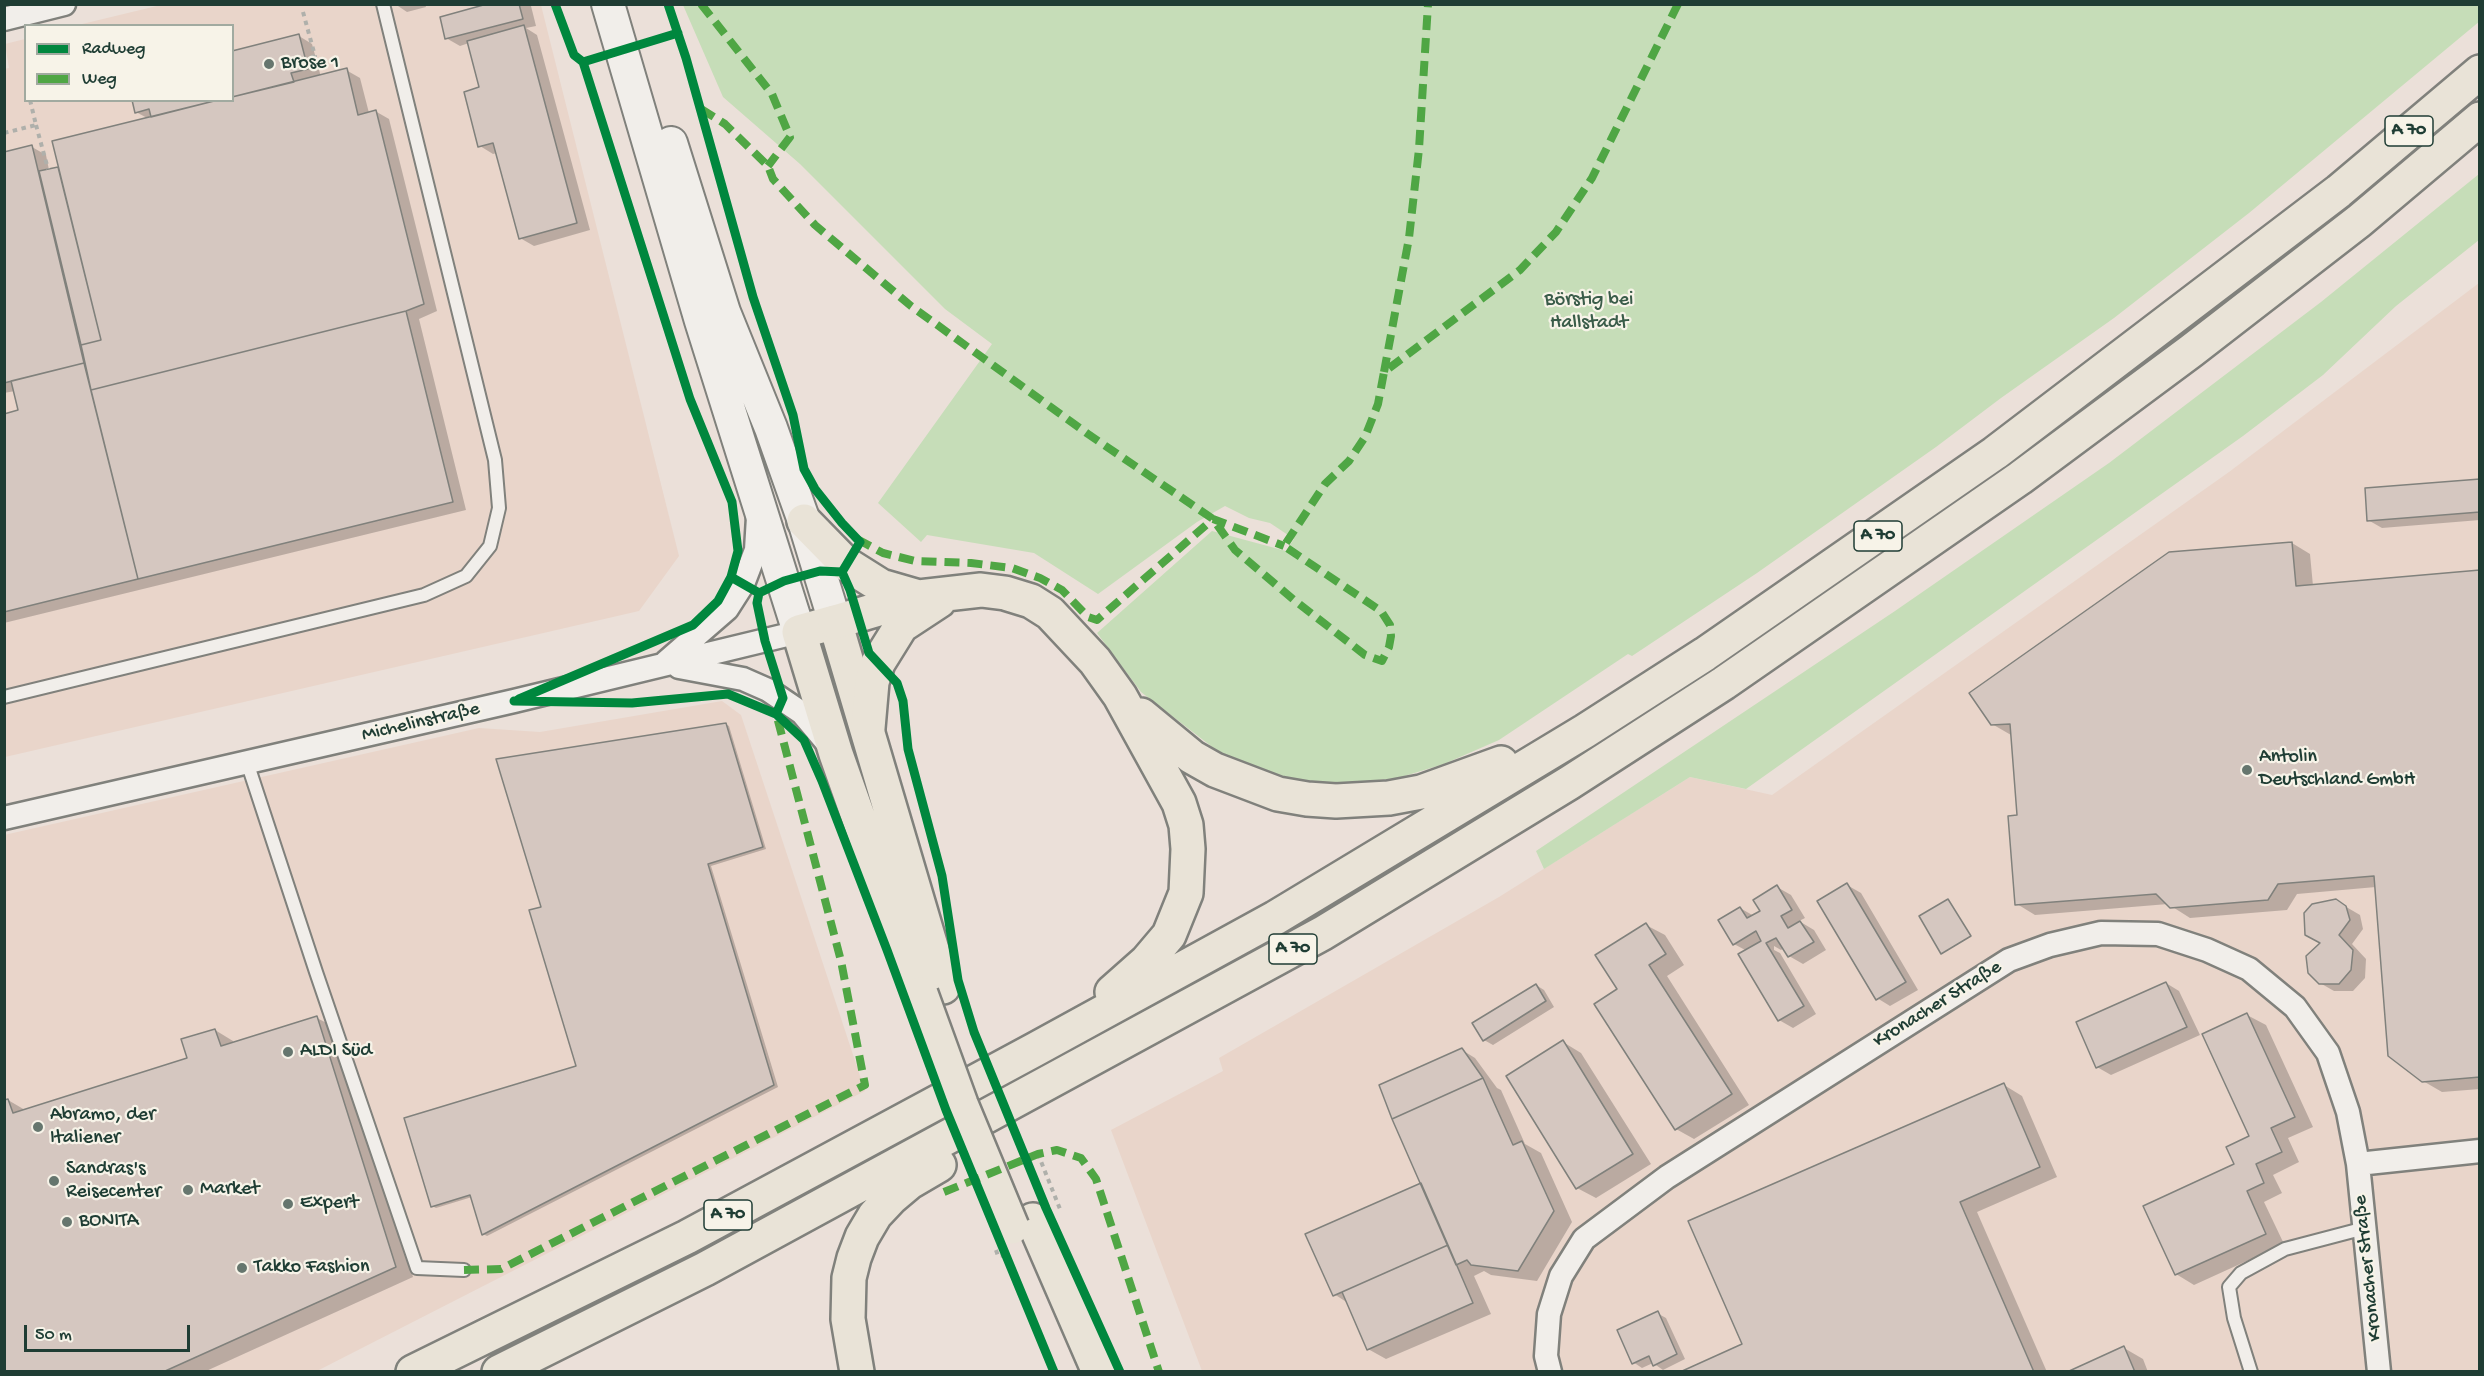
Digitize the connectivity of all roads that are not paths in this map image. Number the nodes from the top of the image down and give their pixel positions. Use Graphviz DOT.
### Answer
graph roads {
  1 [pos="64,4"];
  2 [pos="383,4"];
  3 [pos="608,4"];
  4 [pos="628,4"];
  5 [pos="4,19"];
  6 [pos="2480,72"];
  7 [pos="2480,119"];
  8 [pos="759,501"];
  9 [pos="804,521"];
  10 [pos="951,593"];
  11 [pos="918,597"];
  12 [pos="835,622"];
  13 [pos="799,632"];
  14 [pos="663,665"];
  15 [pos="1120,696"];
  16 [pos="4,697"];
  17 [pos="868,728"];
  18 [pos="1586,731"];
  19 [pos="836,754"];
  20 [pos="248,762"];
  21 [pos="4,818"];
  22 [pos="932,991"];
  23 [pos="1036,1049"];
  24 [pos="1010,1104"];
  25 [pos="2480,1151"];
  26 [pos="2358,1164"];
  27 [pos="2365,1228"];
  28 [pos="1022,1234"];
  29 [pos="464,1270"];
  30 [pos="413,1371"];
  31 [pos="499,1371"];
  32 [pos="857,1371"];
  33 [pos="1075,1371"];
  34 [pos="1099,1371"];
  35 [pos="1550,1371"];
  36 [pos="2251,1371"];
  37 [pos="2379,1371"];
  1 -- 5 [label="street"];
  2 -- 16 [label="lane"];
  3 -- 8 [label="main road"];
  4 -- 9 [label="main road"];
  6 -- 18 [label="main road, A 70"];
  7 -- 24 [label="main road, A 70"];
  8 -- 13 [label="main road"];
  8 -- 14 [label="street"];
  9 -- 11 [label="main road"];
  9 -- 12 [label="main road"];
  10 -- 11 [label="main road"];
  10 -- 15 [label="main road"];
  10 -- 17 [label="main road"];
  11 -- 12 [label="main road, Michelinstraße"];
  12 -- 13 [label="main road, Michelinstraße"];
  12 -- 17 [label="main road"];
  13 -- 14 [label="street, Michelinstraße"];
  13 -- 19 [label="main road"];
  14 -- 19 [label="street"];
  14 -- 20 [label="street, Michelinstraße"];
  15 -- 18 [label="main road"];
  15 -- 23 [label="main road"];
  17 -- 22 [label="main road"];
  18 -- 23 [label="main road, A 70"];
  19 -- 22 [label="main road"];
  20 -- 21 [label="street, Michelinstraße"];
  20 -- 29 [label="lane"];
  22 -- 28 [label="main road"];
  23 -- 30 [label="main road, A 70"];
  24 -- 31 [label="main road, A 70"];
  24 -- 32 [label="main road"];
  25 -- 26 [label="street"];
  26 -- 27 [label="street, Kronacher Straße"];
  26 -- 35 [label="street, Kronacher Straße"];
  27 -- 36 [label="lane"];
  27 -- 37 [label="street, Kronacher Straße"];
  28 -- 33 [label="main road"];
  28 -- 34 [label="main road"];
}
